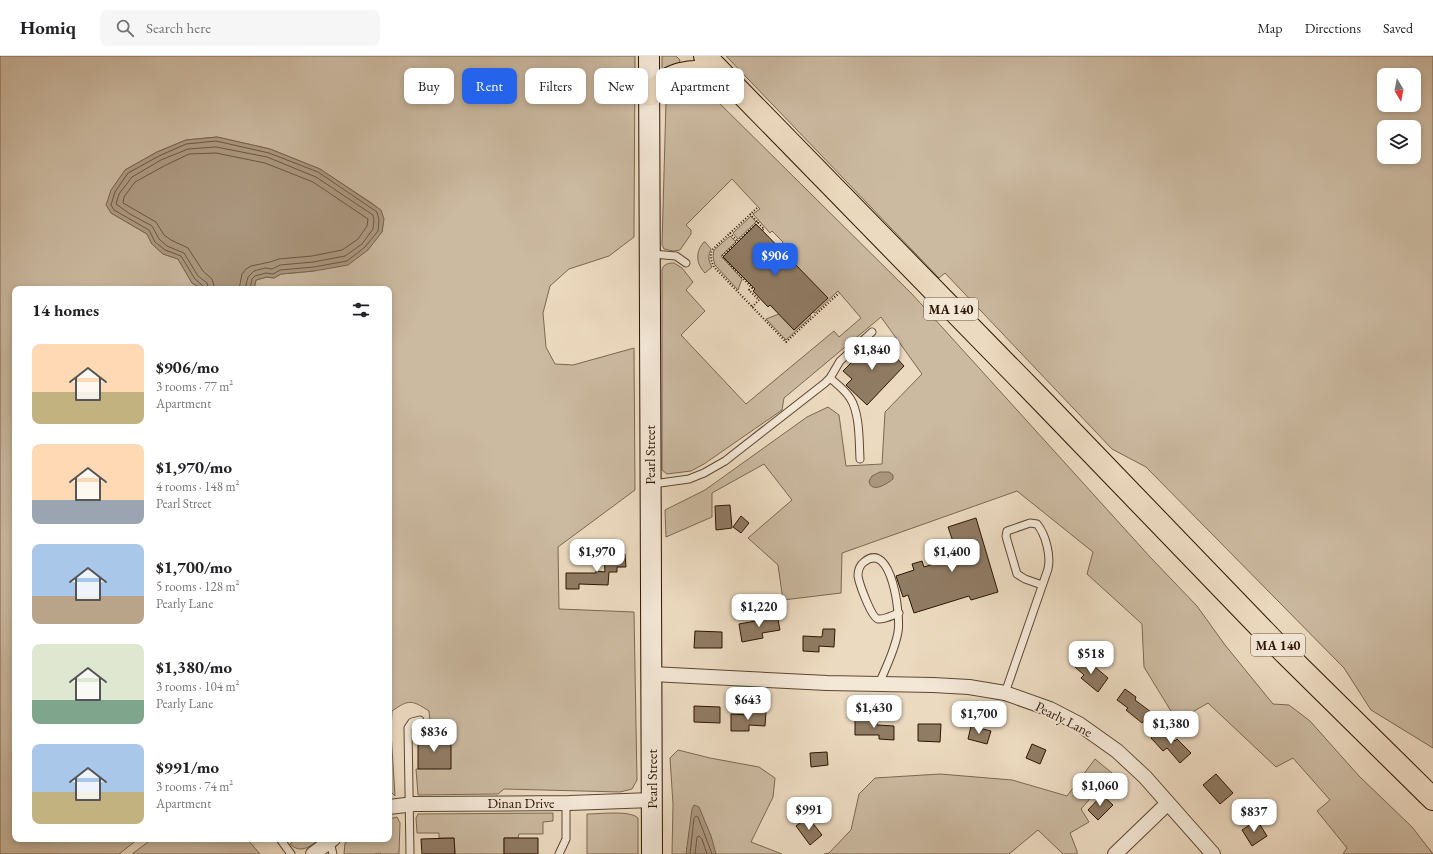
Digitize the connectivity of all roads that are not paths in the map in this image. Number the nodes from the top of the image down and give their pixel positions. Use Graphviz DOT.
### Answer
graph roads {
  1 [pos="649,56"];
  2 [pos="705,56"];
  3 [pos="716,68"];
  4 [pos="656,89"];
  5 [pos="649,95"];
  6 [pos="744,97"];
  7 [pos="649,254"];
  8 [pos="686,263"];
  9 [pos="872,332"];
  10 [pos="830,378"];
  11 [pos="860,459"];
  12 [pos="650,484"];
  13 [pos="1042,585"];
  14 [pos="899,613"];
  15 [pos="652,674"];
  16 [pos="879,684"];
  17 [pos="1005,693"];
  18 [pos="420,720"];
  19 [pos="652,800"];
  20 [pos="1433,800"];
  21 [pos="566,803"];
  22 [pos="1168,803"];
  23 [pos="409,804"];
  24 [pos="392,807"];
  25 [pos="282,842"];
  26 [pos="332,845"];
  27 [pos="291,854"];
  28 [pos="313,854"];
  29 [pos="410,854"];
  30 [pos="559,854"];
  31 [pos="652,854"];
  32 [pos="1115,854"];
  33 [pos="1213,854"];
  1 -- 5 [label="main road, Pearl Street"];
  2 -- 3 [label="highway, MA 140"];
  4 -- 5 [label="highway"];
  5 -- 7 [label="main road, Pearl Street"];
  6 -- 20 [label="highway, MA 140"];
  7 -- 8 [label="lane"];
  7 -- 12 [label="main road, Pearl Street"];
  9 -- 10 [label="lane"];
  10 -- 11 [label="lane"];
  10 -- 12 [label="lane"];
  12 -- 15 [label="main road, Pearl Street"];
  13 -- 13 [label="lane"];
  13 -- 17 [label="lane"];
  14 -- 14 [label="lane"];
  14 -- 16 [label="lane"];
  15 -- 16 [label="street, Pearly Lane"];
  15 -- 19 [label="main road, Pearl Street"];
  16 -- 17 [label="street, Pearly Lane"];
  17 -- 22 [label="street, Pearly Lane"];
  18 -- 23 [label="lane"];
  19 -- 21 [label="street, Dinan Drive"];
  19 -- 31 [label="main road, Pearl Street"];
  21 -- 23 [label="street, Dinan Drive"];
  21 -- 30 [label="lane"];
  22 -- 32 [label="street"];
  22 -- 33 [label="street, Pearly Lane"];
  23 -- 24 [label="street, Dinan Drive"];
  23 -- 29 [label="lane"];
  25 -- 27 [label="lane"];
  26 -- 28 [label="street"];
}
